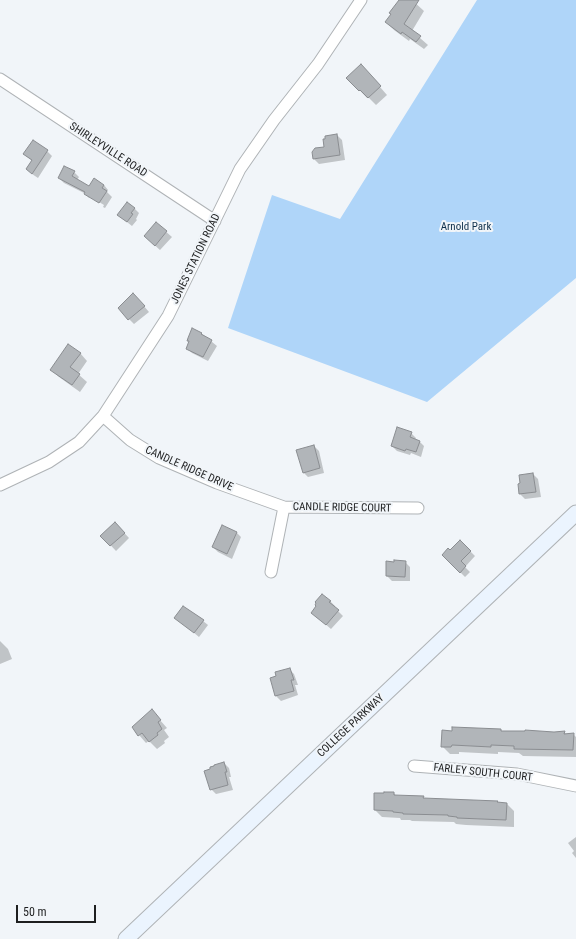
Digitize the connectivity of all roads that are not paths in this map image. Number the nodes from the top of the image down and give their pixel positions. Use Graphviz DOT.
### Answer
graph roads {
  1 [pos="361,0"];
  2 [pos="0,79"];
  3 [pos="215,221"];
  4 [pos="103,416"];
  5 [pos="0,485"];
  6 [pos="284,507"];
  7 [pos="418,508"];
  8 [pos="576,513"];
  9 [pos="271,572"];
  10 [pos="414,766"];
  11 [pos="576,786"];
  12 [pos="126,939"];
  1 -- 3 [label="street, JONES STATION ROAD"];
  2 -- 3 [label="street, SHIRLEYVILLE ROAD"];
  3 -- 4 [label="street, JONES STATION ROAD"];
  4 -- 5 [label="street, JONES STATION ROAD"];
  4 -- 6 [label="street, CANDLE RIDGE DRIVE"];
  6 -- 7 [label="street, CANDLE RIDGE COURT"];
  6 -- 9 [label="street, CANDLE RIDGE COURT"];
  8 -- 12 [label="main road, COLLEGE PARKWAY"];
  10 -- 11 [label="street, FARLEY SOUTH COURT"];
}
